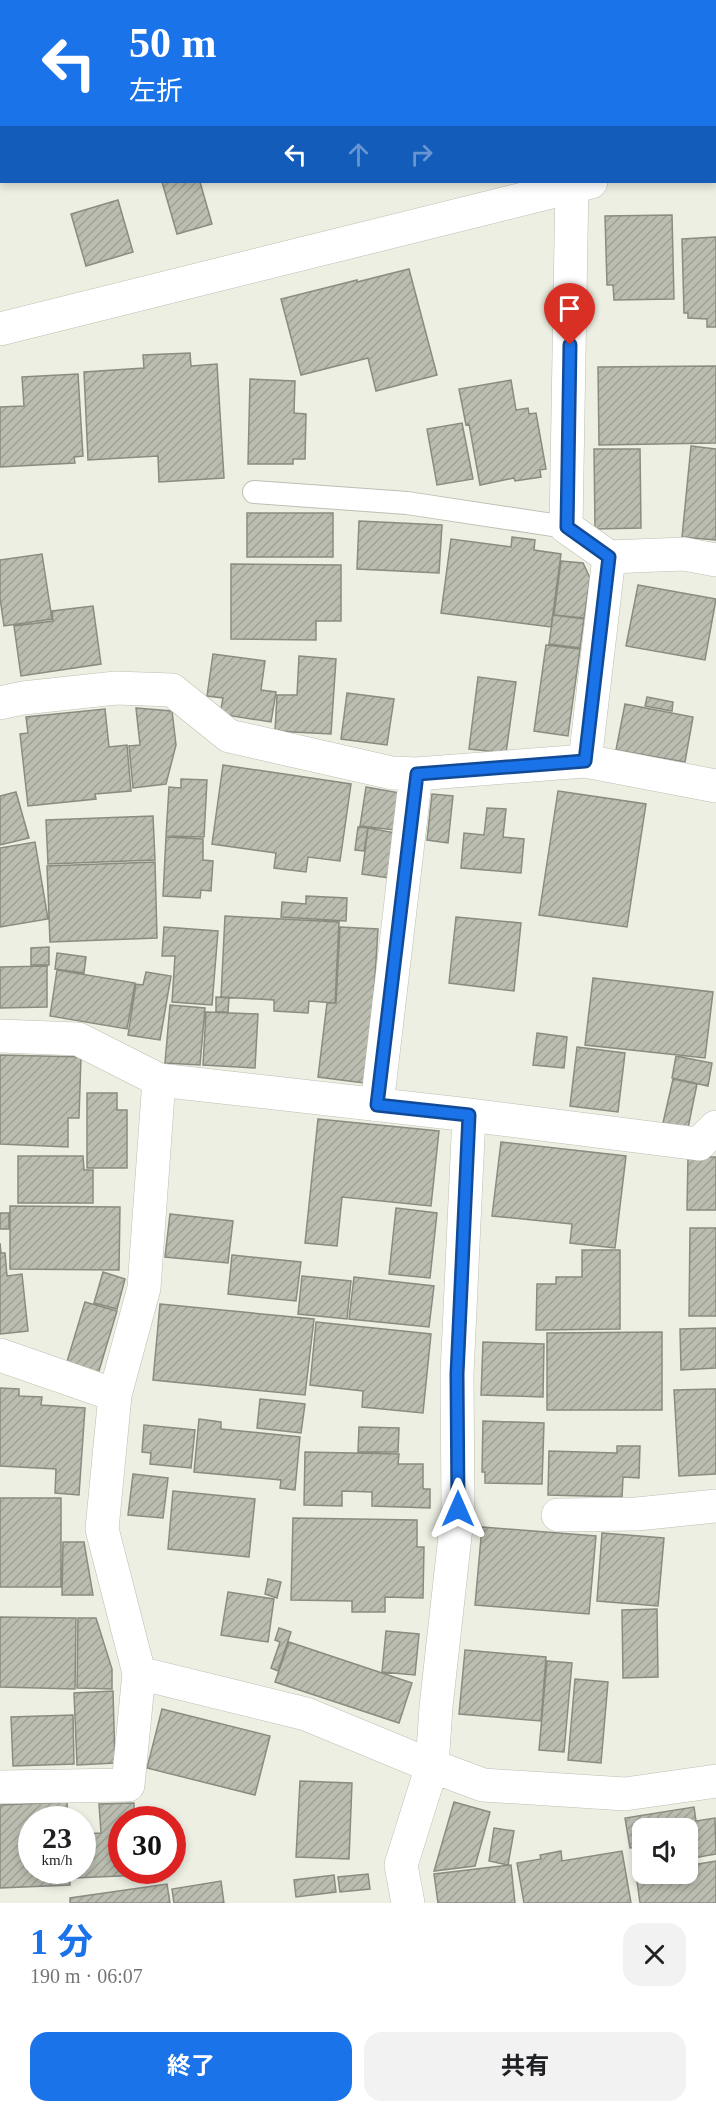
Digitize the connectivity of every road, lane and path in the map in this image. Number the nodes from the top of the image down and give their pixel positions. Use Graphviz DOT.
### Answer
graph roads {
  1 [pos="579,183"];
  2 [pos="0,329"];
  3 [pos="254,492"];
  4 [pos="567,527"];
  5 [pos="609,557"];
  6 [pos="716,560"];
  7 [pos="0,703"];
  8 [pos="585,761"];
  9 [pos="417,774"];
  10 [pos="716,786"];
  11 [pos="0,1036"];
  12 [pos="159,1080"];
  13 [pos="377,1105"];
  14 [pos="469,1115"];
  15 [pos="716,1127"];
  16 [pos="0,1355"];
  17 [pos="115,1395"];
  18 [pos="716,1506"];
  19 [pos="558,1515"];
  20 [pos="139,1673"];
  21 [pos="432,1766"];
  22 [pos="716,1781"];
  23 [pos="0,1787"];
  24 [pos="408,1903"];
  1 -- 2 [label="street"];
  1 -- 4 [label="street"];
  3 -- 4 [label="lane"];
  4 -- 5 [label="street"];
  5 -- 6 [label="street"];
  5 -- 8 [label="street"];
  7 -- 9 [label="street"];
  8 -- 9 [label="street"];
  8 -- 10 [label="street"];
  9 -- 13 [label="street"];
  11 -- 12 [label="street"];
  12 -- 13 [label="street"];
  12 -- 17 [label="street"];
  13 -- 14 [label="street"];
  14 -- 15 [label="street"];
  14 -- 21 [label="street"];
  16 -- 17 [label="street"];
  17 -- 20 [label="street"];
  18 -- 19 [label="street"];
  20 -- 21 [label="street"];
  20 -- 23 [label="street"];
  21 -- 22 [label="street"];
  21 -- 24 [label="street"];
}
